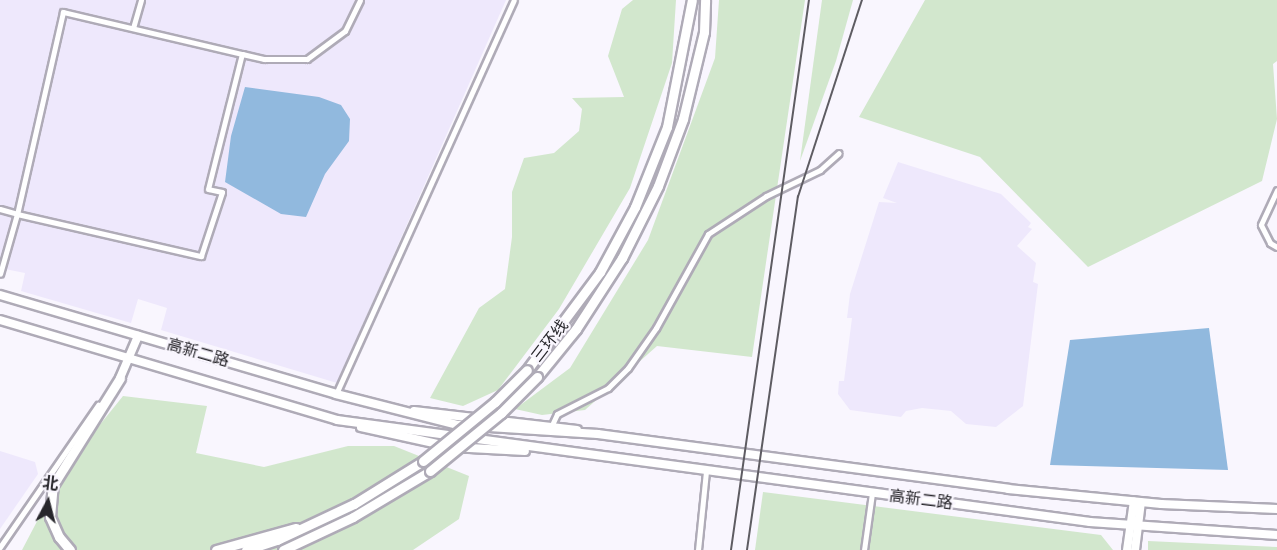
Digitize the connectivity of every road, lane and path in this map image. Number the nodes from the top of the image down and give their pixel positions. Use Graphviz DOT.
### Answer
graph roads {
  1 [pos="141,0"];
  2 [pos="360,0"];
  3 [pos="514,0"];
  4 [pos="687,0"];
  5 [pos="692,0"];
  6 [pos="705,0"];
  7 [pos="133,28"];
  8 [pos="687,35"];
  9 [pos="242,54"];
  10 [pos="839,153"];
  11 [pos="1277,190"];
  12 [pos="0,209"];
  13 [pos="17,214"];
  14 [pos="1277,247"];
  15 [pos="0,274"];
  16 [pos="0,295"];
  17 [pos="0,320"];
  18 [pos="138,336"];
  19 [pos="131,360"];
  20 [pos="120,378"];
  21 [pos="336,394"];
  22 [pos="396,410"];
  23 [pos="551,427"];
  24 [pos="598,434"];
  25 [pos="706,471"];
  26 [pos="872,494"];
  27 [pos="1138,502"];
  28 [pos="1277,509"];
  29 [pos="313,524"];
  30 [pos="1134,527"];
  31 [pos="1277,535"];
  32 [pos="277,540"];
  33 [pos="0,547"];
  34 [pos="70,550"];
  35 [pos="216,550"];
  36 [pos="246,550"];
  37 [pos="255,550"];
  38 [pos="283,550"];
  39 [pos="698,550"];
  40 [pos="864,550"];
  41 [pos="1128,550"];
  42 [pos="1135,550"];
  1 -- 7 [label="street"];
  2 -- 9 [label="street"];
  3 -- 21 [label="street"];
  4 -- 8 [label="highway"];
  5 -- 8 [label="highway, 三环线"];
  6 -- 38 [label="highway, 三环线, bridge"];
  7 -- 9 [label="street"];
  7 -- 13 [label="street"];
  8 -- 29 [label="highway, 三环线, bridge"];
  9 -- 13 [label="street"];
  10 -- 23 [label="street"];
  11 -- 14 [label="street"];
  12 -- 13 [label="street"];
  13 -- 15 [label="street"];
  16 -- 18 [label="main road, 高新二路"];
  17 -- 19 [label="main road, 高新二路"];
  18 -- 19 [label="main road"];
  18 -- 21 [label="main road, 高新二路"];
  19 -- 20 [label="main road"];
  19 -- 25 [label="main road, 高新二路"];
  20 -- 33 [label="street"];
  20 -- 34 [label="highway"];
  21 -- 22 [label="main road, 高新二路"];
  22 -- 23 [label="main road, 高新二路"];
  22 -- 24 [label="main road, 高新二路"];
  23 -- 24 [label="main road, 高新二路"];
  24 -- 27 [label="main road, 高新二路"];
  25 -- 26 [label="main road, 高新二路"];
  25 -- 39 [label="street"];
  26 -- 30 [label="main road, 高新二路"];
  26 -- 40 [label="street"];
  27 -- 28 [label="main road, 高新二路"];
  27 -- 30 [label="street"];
  29 -- 32 [label="highway, 三环线"];
  29 -- 35 [label="highway"];
  30 -- 31 [label="main road, 高新二路"];
  30 -- 41 [label="street"];
  30 -- 42 [label="street"];
  32 -- 36 [label="highway, 三环线"];
  32 -- 37 [label="highway"];
}
